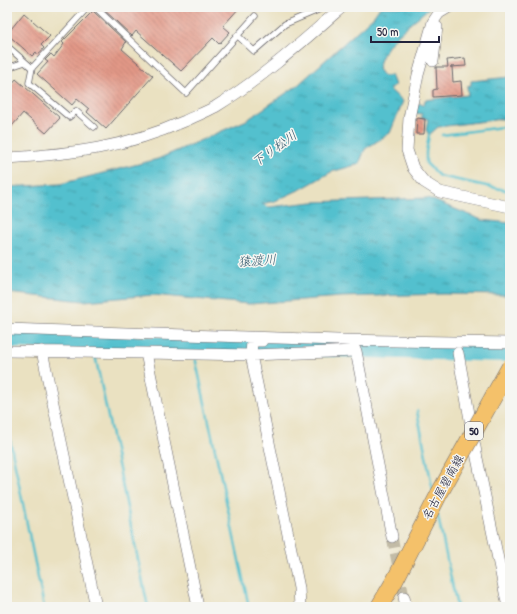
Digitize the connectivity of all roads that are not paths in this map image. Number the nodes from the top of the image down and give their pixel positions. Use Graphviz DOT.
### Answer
graph roads {
  1 [pos="88,7"];
  2 [pos="95,7"];
  3 [pos="325,7"];
  4 [pos="342,7"];
  5 [pos="444,10"];
  6 [pos="255,16"];
  7 [pos="238,36"];
  8 [pos="7,46"];
  9 [pos="433,60"];
  10 [pos="25,62"];
  11 [pos="32,68"];
  12 [pos="7,73"];
  13 [pos="94,127"];
  14 [pos="7,158"];
  15 [pos="510,207"];
  16 [pos="7,329"];
  17 [pos="293,338"];
  18 [pos="510,343"];
  19 [pos="7,351"];
  20 [pos="42,351"];
  21 [pos="146,353"];
  22 [pos="458,353"];
  23 [pos="251,354"];
  24 [pos="510,367"];
  25 [pos="392,537"];
  26 [pos="505,566"];
  27 [pos="96,607"];
  28 [pos="198,607"];
  29 [pos="300,607"];
  30 [pos="378,607"];
  31 [pos="508,607"];
  1 -- 11 [label="lane"];
  2 -- 7 [label="lane"];
  3 -- 7 [label="lane"];
  4 -- 14 [label="street"];
  5 -- 9 [label="street"];
  5 -- 15 [label="street"];
  6 -- 7 [label="lane"];
  8 -- 10 [label="lane"];
  10 -- 11 [label="lane"];
  10 -- 12 [label="lane"];
  11 -- 13 [label="lane"];
  16 -- 17 [label="street"];
  17 -- 18 [label="street"];
  17 -- 23 [label="street"];
  19 -- 20 [label="street"];
  20 -- 21 [label="street"];
  20 -- 27 [label="street"];
  21 -- 23 [label="street"];
  21 -- 28 [label="street"];
  22 -- 26 [label="street"];
  23 -- 25 [label="street"];
  23 -- 29 [label="street"];
  24 -- 30 [label="main road, 名古屋碧南線 / 50, bridge"];
  26 -- 31 [label="street"];
}
